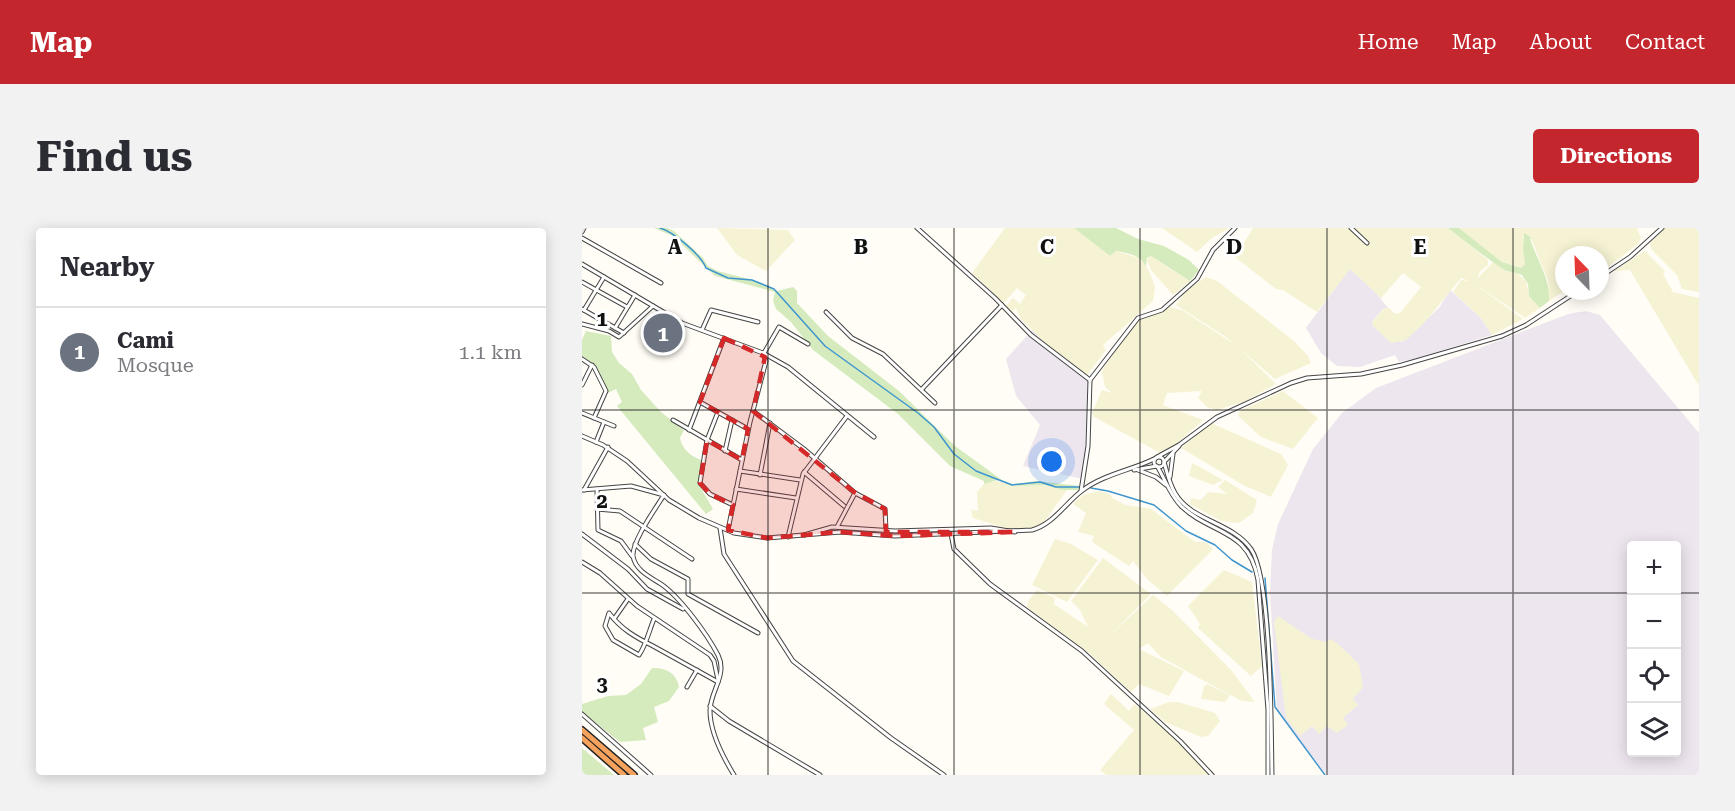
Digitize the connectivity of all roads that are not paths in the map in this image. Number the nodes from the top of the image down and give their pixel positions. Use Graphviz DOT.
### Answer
graph roads {
  1 [pos="584,228"];
  2 [pos="917,228"];
  3 [pos="1235,228"];
  4 [pos="1351,228"];
  5 [pos="1662,228"];
  6 [pos="582,232"];
  7 [pos="582,238"];
  8 [pos="1367,243"];
  9 [pos="582,264"];
  10 [pos="1609,271"];
  11 [pos="603,276"];
  12 [pos="582,282"];
  13 [pos="661,283"];
  14 [pos="596,289"];
  15 [pos="635,295"];
  16 [pos="1564,300"];
  17 [pos="1002,305"];
  18 [pos="653,306"];
  19 [pos="627,308"];
  20 [pos="583,309"];
  21 [pos="826,312"];
  22 [pos="758,322"];
  23 [pos="582,324"];
  24 [pos="615,328"];
  25 [pos="702,330"];
  26 [pos="624,333"];
  27 [pos="724,338"];
  28 [pos="808,344"];
  29 [pos="764,353"];
  30 [pos="582,359"];
  31 [pos="592,365"];
  32 [pos="1090,380"];
  33 [pos="582,383"];
  34 [pos="922,389"];
  35 [pos="700,402"];
  36 [pos="935,403"];
  37 [pos="753,411"];
  38 [pos="718,412"];
  39 [pos="582,413"];
  40 [pos="847,416"];
  41 [pos="594,418"];
  42 [pos="673,420"];
  43 [pos="732,420"];
  44 [pos="604,422"];
  45 [pos="770,423"];
  46 [pos="614,426"];
  47 [pos="748,429"];
  48 [pos="689,430"];
  49 [pos="582,436"];
  50 [pos="874,437"];
  51 [pos="707,440"];
  52 [pos="596,442"];
  53 [pos="1179,446"];
  54 [pos="608,447"];
  55 [pos="725,451"];
  56 [pos="1173,454"];
  57 [pos="814,457"];
  58 [pos="1157,457"];
  59 [pos="742,460"];
  60 [pos="1164,462"];
  61 [pos="1156,466"];
  62 [pos="1136,470"];
  63 [pos="740,471"];
  64 [pos="804,472"];
  65 [pos="1124,472"];
  66 [pos="760,474"];
  67 [pos="800,480"];
  68 [pos="1170,482"];
  69 [pos="1168,487"];
  70 [pos="597,489"];
  71 [pos="736,489"];
  72 [pos="583,490"];
  73 [pos="1081,491"];
  74 [pos="855,492"];
  75 [pos="664,495"];
  76 [pos="796,498"];
  77 [pos="733,505"];
  78 [pos="844,506"];
  79 [pos="597,509"];
  80 [pos="720,527"];
  81 [pos="837,527"];
  82 [pos="644,528"];
  83 [pos="728,530"];
  84 [pos="886,531"];
  85 [pos="1015,532"];
  86 [pos="582,534"];
  87 [pos="951,534"];
  88 [pos="803,536"];
  89 [pos="788,537"];
  90 [pos="635,544"];
  91 [pos="634,558"];
  92 [pos="692,559"];
  93 [pos="582,562"];
  94 [pos="628,599"];
  95 [pos="686,610"];
  96 [pos="614,619"];
  97 [pos="654,619"];
  98 [pos="758,633"];
  99 [pos="645,642"];
  100 [pos="697,670"];
  101 [pos="718,682"];
  102 [pos="687,687"];
  103 [pos="710,706"];
  104 [pos="582,714"];
  105 [pos="582,730"];
  106 [pos="582,738"];
  107 [pos="624,775"];
  108 [pos="634,775"];
  109 [pos="651,775"];
  110 [pos="734,775"];
  111 [pos="820,775"];
  112 [pos="944,775"];
  113 [pos="1212,775"];
  114 [pos="1270,775"];
  1 -- 6 [label="street"];
  2 -- 17 [label="street"];
  3 -- 32 [label="street"];
  4 -- 8 [label="street"];
  5 -- 10 [label="street"];
  7 -- 13 [label="street"];
  9 -- 11 [label="street"];
  11 -- 14 [label="street"];
  11 -- 15 [label="street"];
  12 -- 14 [label="street"];
  14 -- 19 [label="street"];
  14 -- 20 [label="street"];
  15 -- 18 [label="street"];
  15 -- 19 [label="street"];
  16 -- 53 [label="street"];
  17 -- 32 [label="street"];
  17 -- 34 [label="street"];
  18 -- 25 [label="street"];
  18 -- 26 [label="street"];
  19 -- 24 [label="street"];
  20 -- 24 [label="street"];
  21 -- 34 [label="street"];
  22 -- 25 [label="street"];
  23 -- 26 [label="street"];
  24 -- 26 [label="street"];
  25 -- 27 [label="street"];
  27 -- 29 [label="street"];
  27 -- 35 [label="street"];
  28 -- 29 [label="street"];
  29 -- 37 [label="street"];
  29 -- 40 [label="street"];
  30 -- 31 [label="street"];
  31 -- 33 [label="street"];
  31 -- 41 [label="street"];
  32 -- 73 [label="street"];
  34 -- 36 [label="street"];
  35 -- 38 [label="street"];
  35 -- 48 [label="street"];
  37 -- 45 [label="street"];
  37 -- 47 [label="street"];
  38 -- 43 [label="street"];
  38 -- 51 [label="street"];
  39 -- 41 [label="street"];
  40 -- 50 [label="street"];
  40 -- 57 [label="street"];
  41 -- 44 [label="street"];
  42 -- 48 [label="street"];
  43 -- 47 [label="street"];
  43 -- 55 [label="street"];
  44 -- 46 [label="street"];
  44 -- 52 [label="street"];
  45 -- 57 [label="street"];
  45 -- 66 [label="street"];
  47 -- 59 [label="street"];
  48 -- 51 [label="street"];
  49 -- 52 [label="street"];
  51 -- 55 [label="street"];
  51 -- 77 [label="street"];
  52 -- 54 [label="street"];
  53 -- 56 [label="street"];
  53 -- 58 [label="street"];
  54 -- 72 [label="street"];
  54 -- 75 [label="street"];
  55 -- 59 [label="street"];
  56 -- 60 [label="street"];
  56 -- 68 [label="street"];
  57 -- 64 [label="street"];
  57 -- 74 [label="street"];
  58 -- 60 [label="street"];
  58 -- 61 [label="street"];
  58 -- 65 [label="street"];
  59 -- 63 [label="street"];
  60 -- 61 [label="street"];
  60 -- 68 [label="street"];
  61 -- 62 [label="street"];
  61 -- 69 [label="street"];
  62 -- 65 [label="street"];
  62 -- 69 [label="street"];
  63 -- 66 [label="street"];
  63 -- 71 [label="street"];
  64 -- 67 [label="street"];
  64 -- 78 [label="street"];
  65 -- 73 [label="street"];
  66 -- 67 [label="street"];
  67 -- 76 [label="street"];
  68 -- 114 [label="street"];
  69 -- 114 [label="street"];
  70 -- 72 [label="street"];
  70 -- 75 [label="street"];
  70 -- 79 [label="street"];
  71 -- 76 [label="street"];
  71 -- 77 [label="street"];
  73 -- 85 [label="street"];
  74 -- 81 [label="street"];
  74 -- 84 [label="street"];
  75 -- 80 [label="street"];
  75 -- 82 [label="street"];
  76 -- 89 [label="street"];
  77 -- 83 [label="street"];
  79 -- 82 [label="street"];
  79 -- 91 [label="street"];
  80 -- 83 [label="street"];
  80 -- 112 [label="street"];
  81 -- 84 [label="street"];
  81 -- 88 [label="street"];
  82 -- 90 [label="street"];
  82 -- 92 [label="street"];
  83 -- 89 [label="street"];
  84 -- 85 [label="street"];
  85 -- 87 [label="street"];
  86 -- 95 [label="street"];
  87 -- 88 [label="street"];
  87 -- 113 [label="street"];
  88 -- 89 [label="street"];
  90 -- 91 [label="street"];
  90 -- 98 [label="street"];
  91 -- 95 [label="street"];
  93 -- 94 [label="street"];
  94 -- 96 [label="street"];
  94 -- 97 [label="street"];
  95 -- 101 [label="street"];
  96 -- 99 [label="street"];
  96 -- 99 [label="street"];
  97 -- 99 [label="street"];
  97 -- 101 [label="street"];
  99 -- 100 [label="street"];
  100 -- 101 [label="street"];
  100 -- 102 [label="street"];
  101 -- 103 [label="street"];
  103 -- 110 [label="street"];
  103 -- 111 [label="street"];
  104 -- 109 [label="street"];
  105 -- 108 [label="highway"];
  106 -- 107 [label="highway"];
}
